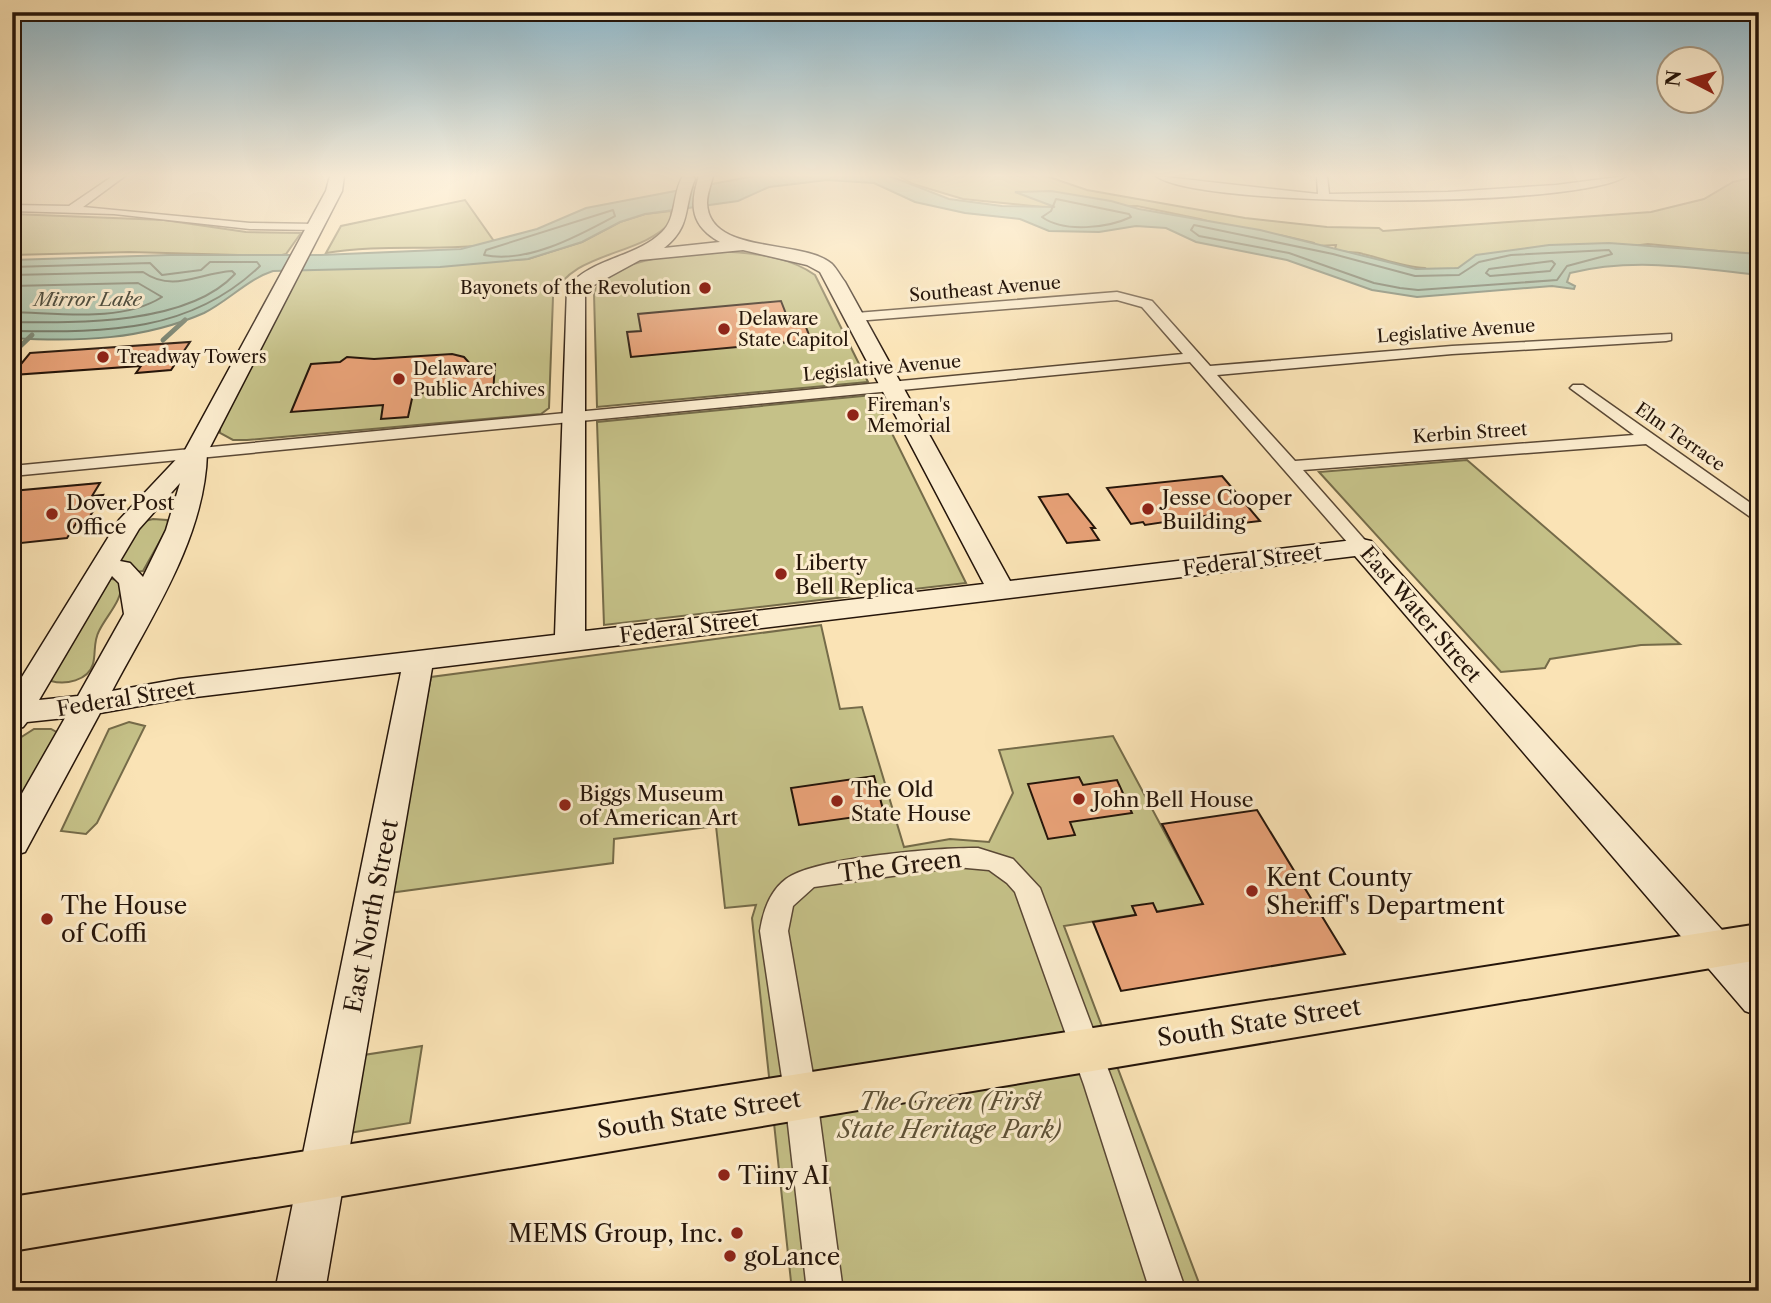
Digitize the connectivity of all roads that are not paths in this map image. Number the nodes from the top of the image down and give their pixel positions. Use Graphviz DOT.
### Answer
graph roads {
  1 [pos="310,237"];
  2 [pos="665,237"];
  3 [pos="719,237"];
  4 [pos="766,248"];
  5 [pos="622,260"];
  6 [pos="1117,296"];
  7 [pos="856,317"];
  8 [pos="1666,337"];
  9 [pos="1195,357"];
  10 [pos="1207,371"];
  11 [pos="893,386"];
  12 [pos="1578,388"];
  13 [pos="573,417"];
  14 [pos="1650,439"];
  15 [pos="195,453"];
  16 [pos="1292,466"];
  17 [pos="12,471"];
  18 [pos="1759,518"];
  19 [pos="1362,547"];
  20 [pos="103,568"];
  21 [pos="1001,590"];
  22 [pos="138,614"];
  23 [pos="570,641"];
  24 [pos="419,659"];
  25 [pos="89,705"];
  26 [pos="14,717"];
  27 [pos="12,843"];
  28 [pos="1737,946"];
  29 [pos="1759,999"];
  30 [pos="1086,1049"];
  31 [pos="801,1098"];
  32 [pos="323,1174"];
  33 [pos="12,1224"];
  34 [pos="300,1291"];
  35 [pos="825,1291"];
  36 [pos="1168,1291"];
  1 -- 15 [label="street"];
  2 -- 5 [label="street"];
  3 -- 4 [label="street"];
  4 -- 5 [label="street"];
  4 -- 7 [label="street"];
  5 -- 13 [label="street"];
  6 -- 7 [label="street, Southeast Avenue"];
  6 -- 9 [label="street, East Water Street"];
  7 -- 11 [label="street"];
  8 -- 10 [label="street, Legislative Avenue"];
  9 -- 10 [label="street, East Water Street"];
  9 -- 11 [label="street, Legislative Avenue"];
  10 -- 16 [label="street, East Water Street"];
  11 -- 13 [label="street, Legislative Avenue"];
  11 -- 21 [label="street"];
  12 -- 14 [label="street, Elm Terrace"];
  13 -- 15 [label="street, Legislative Avenue"];
  13 -- 23 [label="street"];
  14 -- 16 [label="street, Kerbin Street"];
  14 -- 18 [label="street, Elm Terrace"];
  15 -- 17 [label="street, Legislative Avenue"];
  15 -- 20 [label="street"];
  15 -- 22 [label="street"];
  16 -- 19 [label="street, East Water Street"];
  19 -- 21 [label="street, Federal Street"];
  19 -- 28 [label="street, East Water Street"];
  20 -- 22 [label="street"];
  20 -- 26 [label="street"];
  21 -- 23 [label="street, Federal Street"];
  22 -- 25 [label="street"];
  23 -- 24 [label="street, Federal Street"];
  24 -- 25 [label="street, Federal Street"];
  24 -- 32 [label="street, East North Street"];
  25 -- 26 [label="street, Federal Street"];
  25 -- 27 [label="street"];
  28 -- 29 [label="street, East Water Street"];
  28 -- 30 [label="main road, South State Street"];
  30 -- 31 [label="main road, South State Street"];
  30 -- 31 [label="street, The Green"];
  30 -- 36 [label="street, The Green"];
  31 -- 32 [label="main road, South State Street"];
  31 -- 35 [label="street, The Green"];
  32 -- 33 [label="main road, South State Street"];
  32 -- 34 [label="street, East North Street"];
}
